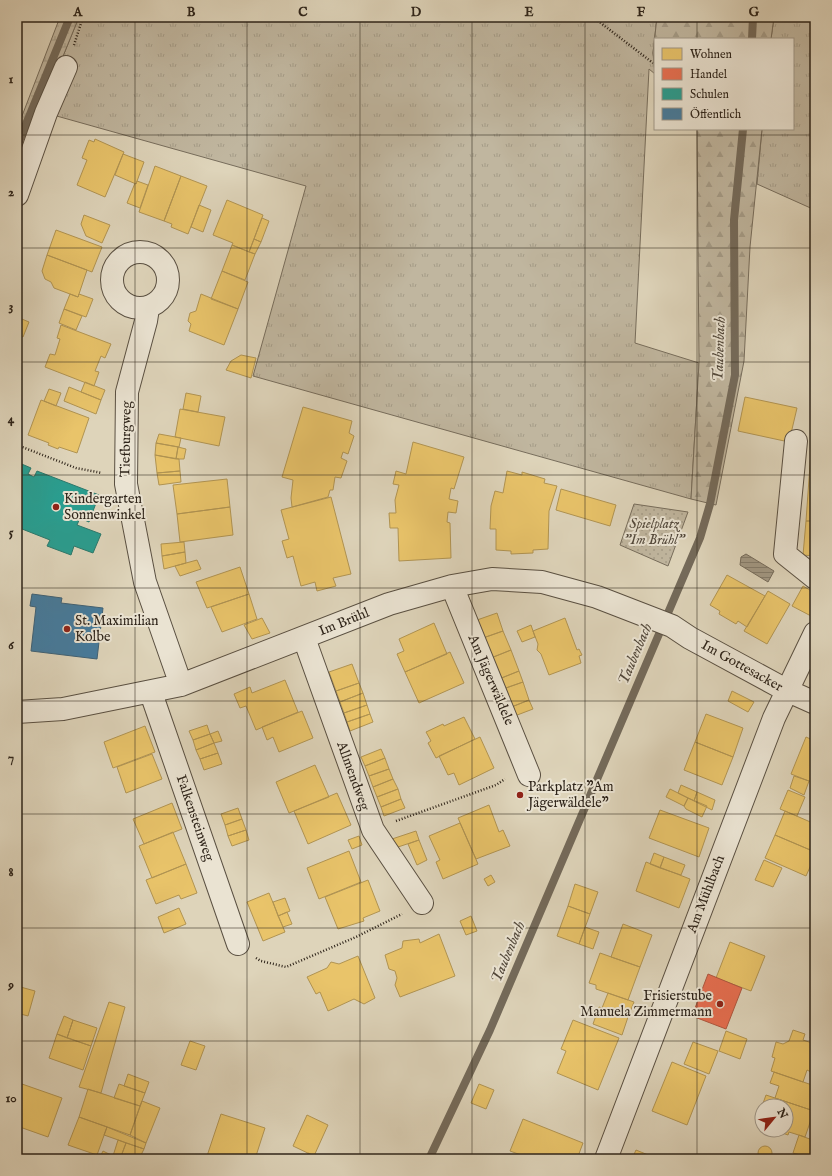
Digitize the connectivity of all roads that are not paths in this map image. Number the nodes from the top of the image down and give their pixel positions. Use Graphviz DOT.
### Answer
graph roads {
  1 [pos="66,68"];
  2 [pos="17,195"];
  3 [pos="148,308"];
  4 [pos="796,441"];
  5 [pos="815,578"];
  6 [pos="452,586"];
  7 [pos="662,622"];
  8 [pos="815,633"];
  9 [pos="304,638"];
  10 [pos="181,685"];
  11 [pos="786,690"];
  12 [pos="151,693"];
  13 [pos="815,703"];
  14 [pos="17,712"];
  15 [pos="527,771"];
  16 [pos="422,903"];
  17 [pos="238,944"];
  18 [pos="606,1159"];
  1 -- 2 [label="street"];
  3 -- 10 [label="street, Tiefburgweg"];
  4 -- 5 [label="street"];
  6 -- 7 [label="street, Im Brühl"];
  6 -- 9 [label="street, Im Brühl"];
  6 -- 15 [label="street, Am Jägerwäldele"];
  7 -- 11 [label="street, Im Gottesacker"];
  8 -- 11 [label="street, Am Mühlbach"];
  9 -- 10 [label="street, Im Brühl"];
  9 -- 16 [label="street, Allmendweg"];
  10 -- 12 [label="street, Im Brühl"];
  11 -- 13 [label="street, Im Gottesacker"];
  11 -- 18 [label="street, Am Mühlbach"];
  12 -- 14 [label="street, Im Brühl"];
  12 -- 17 [label="street, Falkensteinweg"];
}
